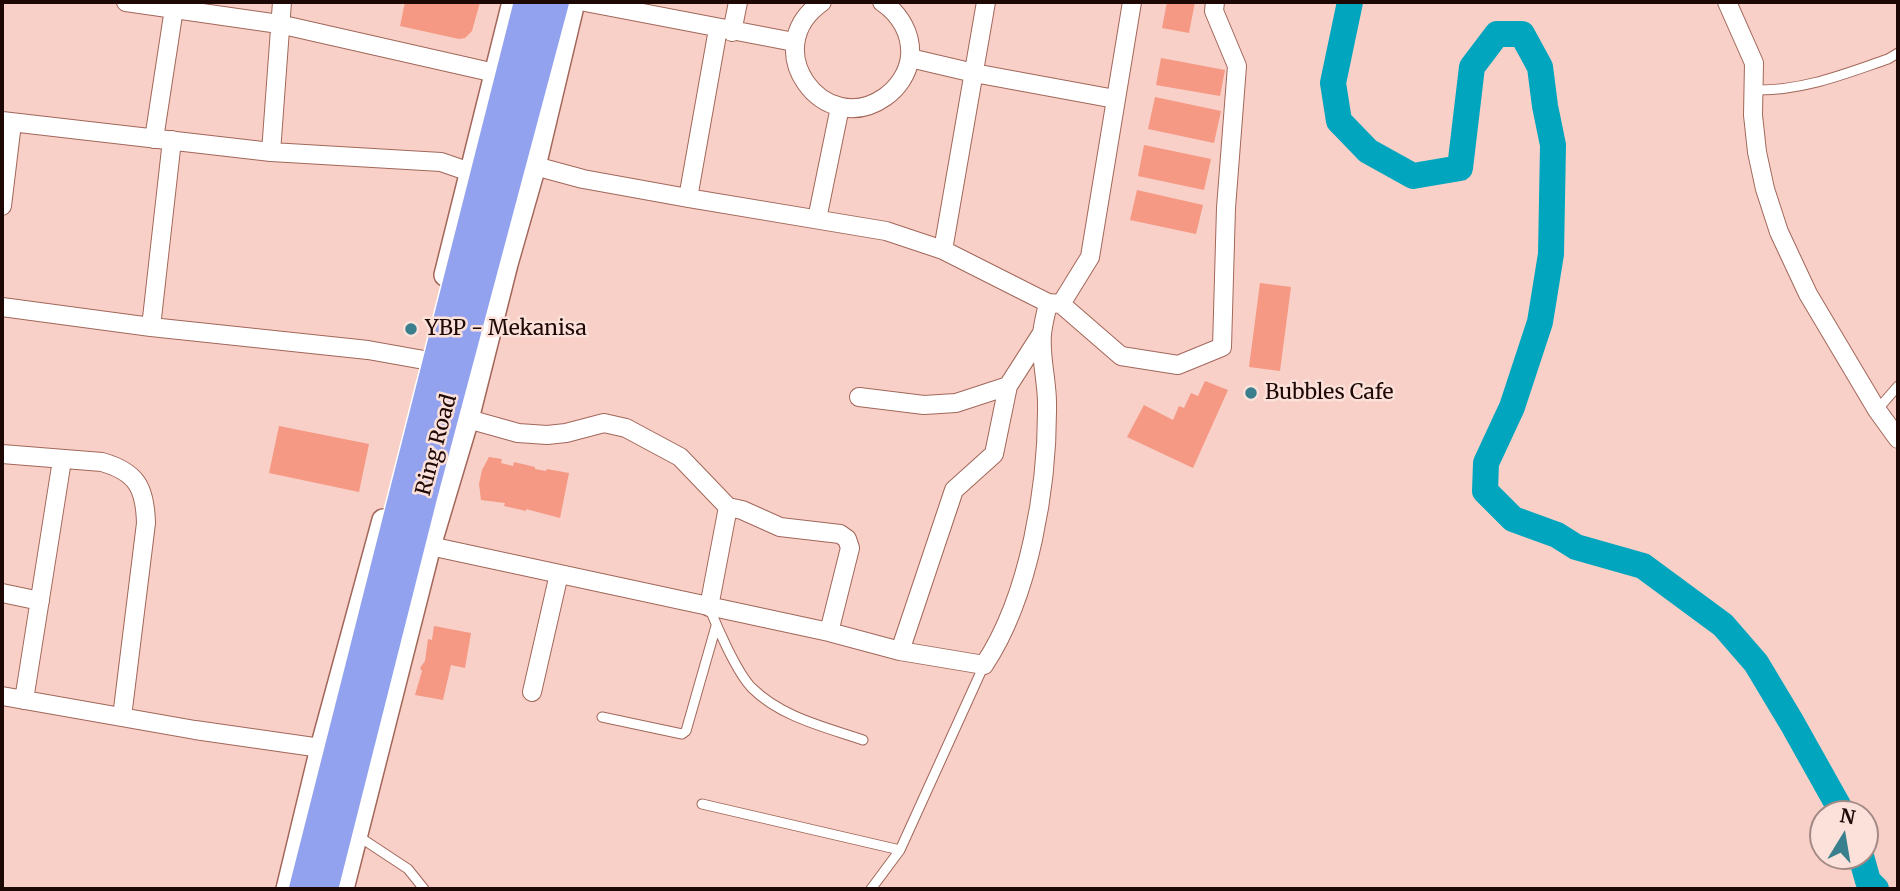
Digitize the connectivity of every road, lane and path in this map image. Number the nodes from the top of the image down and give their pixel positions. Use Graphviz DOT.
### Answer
graph roads {
  1 [pos="126,2"];
  2 [pos="282,2"];
  3 [pos="513,2"];
  4 [pos="528,2"];
  5 [pos="555,2"];
  6 [pos="574,2"];
  7 [pos="585,2"];
  8 [pos="738,2"];
  9 [pos="822,2"];
  10 [pos="882,2"];
  11 [pos="986,2"];
  12 [pos="1132,2"];
  13 [pos="1215,2"];
  14 [pos="1727,2"];
  15 [pos="174,5"];
  16 [pos="279,23"];
  17 [pos="725,30"];
  18 [pos="794,43"];
  19 [pos="1898,53"];
  20 [pos="910,58"];
  21 [pos="495,73"];
  22 [pos="974,73"];
  23 [pos="1755,89"];
  24 [pos="1115,99"];
  25 [pos="840,107"];
  26 [pos="7,122"];
  27 [pos="163,140"];
  28 [pos="271,152"];
  29 [pos="535,166"];
  30 [pos="470,172"];
  31 [pos="688,198"];
  32 [pos="2,206"];
  33 [pos="817,219"];
  34 [pos="943,250"];
  35 [pos="1055,303"];
  36 [pos="2,307"];
  37 [pos="151,327"];
  38 [pos="1042,333"];
  39 [pos="424,360"];
  40 [pos="1008,386"];
  41 [pos="1898,386"];
  42 [pos="859,397"];
  43 [pos="1877,410"];
  44 [pos="468,419"];
  45 [pos="1898,439"];
  46 [pos="2,454"];
  47 [pos="62,460"];
  48 [pos="728,507"];
  49 [pos="430,546"];
  50 [pos="559,574"];
  51 [pos="2,593"];
  52 [pos="40,601"];
  53 [pos="709,607"];
  54 [pos="716,626"];
  55 [pos="830,632"];
  56 [pos="900,652"];
  57 [pos="984,664"];
  58 [pos="532,692"];
  59 [pos="2,696"];
  60 [pos="24,700"];
  61 [pos="122,717"];
  62 [pos="602,717"];
  63 [pos="863,740"];
  64 [pos="321,748"];
  65 [pos="702,804"];
  66 [pos="356,835"];
  67 [pos="900,850"];
  68 [pos="287,889"];
  69 [pos="303,889"];
  70 [pos="324,889"];
  71 [pos="343,889"];
  72 [pos="424,889"];
  73 [pos="871,889"];
  1 -- 15 [label="street"];
  2 -- 16 [label="street"];
  3 -- 21 [label="street"];
  4 -- 69 [label="highway, Ring Road"];
  5 -- 70 [label="highway, Ring Road"];
  6 -- 29 [label="street"];
  7 -- 17 [label="street"];
  8 -- 17 [label="street"];
  9 -- 18 [label="street"];
  10 -- 20 [label="street"];
  11 -- 22 [label="street"];
  12 -- 24 [label="street"];
  13 -- 35 [label="street"];
  14 -- 23 [label="street"];
  15 -- 16 [label="street"];
  15 -- 27 [label="street"];
  16 -- 21 [label="street"];
  16 -- 28 [label="street"];
  17 -- 18 [label="street"];
  17 -- 31 [label="street"];
  18 -- 25 [label="street"];
  19 -- 23 [label="lane"];
  20 -- 22 [label="street"];
  20 -- 25 [label="street"];
  21 -- 30 [label="street"];
  22 -- 24 [label="street"];
  22 -- 34 [label="street"];
  23 -- 43 [label="street"];
  24 -- 35 [label="street"];
  25 -- 33 [label="street"];
  26 -- 27 [label="street"];
  26 -- 32 [label="street"];
  27 -- 28 [label="street"];
  27 -- 37 [label="street"];
  28 -- 30 [label="street"];
  29 -- 31 [label="street"];
  29 -- 44 [label="street"];
  30 -- 39 [label="street"];
  31 -- 33 [label="street"];
  33 -- 34 [label="street"];
  34 -- 35 [label="street"];
  35 -- 38 [label="street"];
  36 -- 37 [label="street"];
  37 -- 39 [label="street"];
  38 -- 40 [label="street"];
  38 -- 57 [label="street"];
  39 -- 64 [label="street"];
  40 -- 42 [label="street"];
  40 -- 56 [label="street"];
  41 -- 43 [label="lane"];
  43 -- 45 [label="street"];
  44 -- 48 [label="street"];
  44 -- 49 [label="street"];
  46 -- 47 [label="street"];
  47 -- 52 [label="street"];
  47 -- 61 [label="street"];
  48 -- 53 [label="street"];
  48 -- 55 [label="street"];
  49 -- 50 [label="street"];
  49 -- 66 [label="street"];
  50 -- 53 [label="street"];
  50 -- 58 [label="street"];
  51 -- 52 [label="street"];
  52 -- 60 [label="street"];
  53 -- 54 [label="lane"];
  53 -- 55 [label="street"];
  54 -- 62 [label="lane"];
  54 -- 63 [label="lane"];
  55 -- 56 [label="street"];
  56 -- 57 [label="street"];
  57 -- 67 [label="lane"];
  59 -- 60 [label="street"];
  60 -- 61 [label="street"];
  61 -- 64 [label="street"];
  64 -- 68 [label="street"];
  65 -- 67 [label="lane"];
  66 -- 71 [label="street"];
  66 -- 72 [label="lane"];
  67 -- 73 [label="lane"];
}
